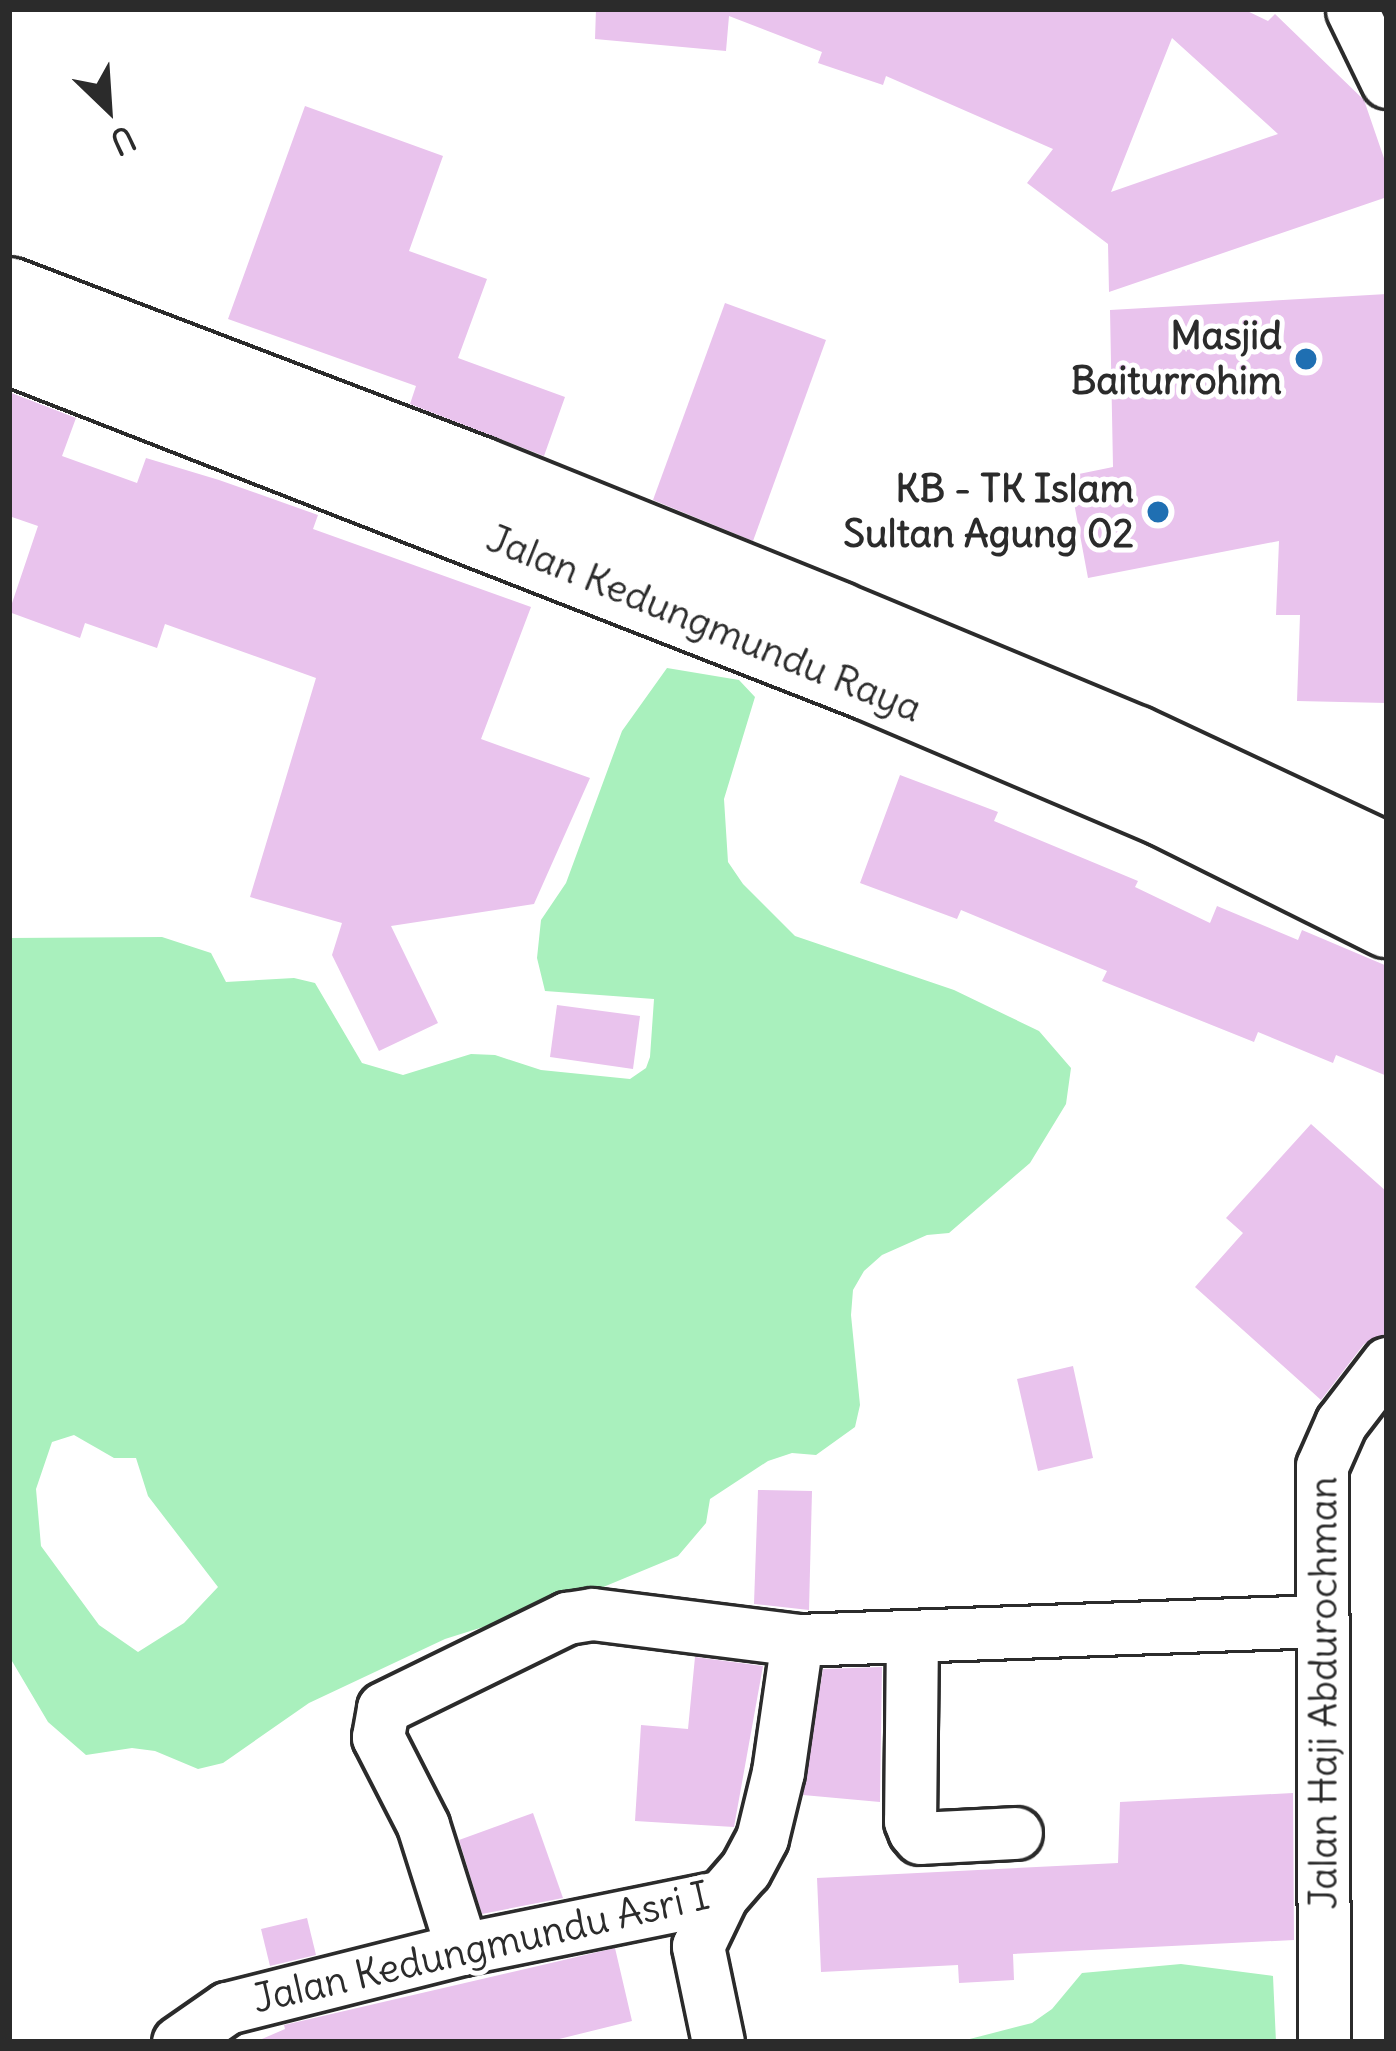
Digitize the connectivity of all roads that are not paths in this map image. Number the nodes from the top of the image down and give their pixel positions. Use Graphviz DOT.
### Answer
graph roads {
  1 [pos="1352,9"];
  2 [pos="1387,82"];
  3 [pos="9,291"];
  4 [pos="9,351"];
  5 [pos="1387,857"];
  6 [pos="1387,924"];
  7 [pos="1387,1363"];
  8 [pos="1320,1621"];
  9 [pos="913,1636"];
  10 [pos="797,1640"];
  11 [pos="1016,1833"];
  12 [pos="722,1896"];
  13 [pos="462,1949"];
  14 [pos="178,2042"];
  15 [pos="718,2042"];
  16 [pos="1324,2042"];
  1 -- 2 [label="street"];
  3 -- 5 [label="main road, Jalan Kedungmundu Raya"];
  4 -- 6 [label="main road, Jalan Kedungmundu Raya"];
  7 -- 8 [label="street, Jalan Haji Abdurochman"];
  8 -- 9 [label="street"];
  8 -- 16 [label="street, Jalan Haji Abdurochman"];
  9 -- 10 [label="street"];
  9 -- 11 [label="street"];
  10 -- 12 [label="street, Jalan Kedungmundu Asri I"];
  10 -- 13 [label="street"];
  12 -- 13 [label="street, Jalan Kedungmundu Asri I"];
  12 -- 15 [label="street"];
  13 -- 14 [label="street, Jalan Kedungmundu Asri I"];
}
